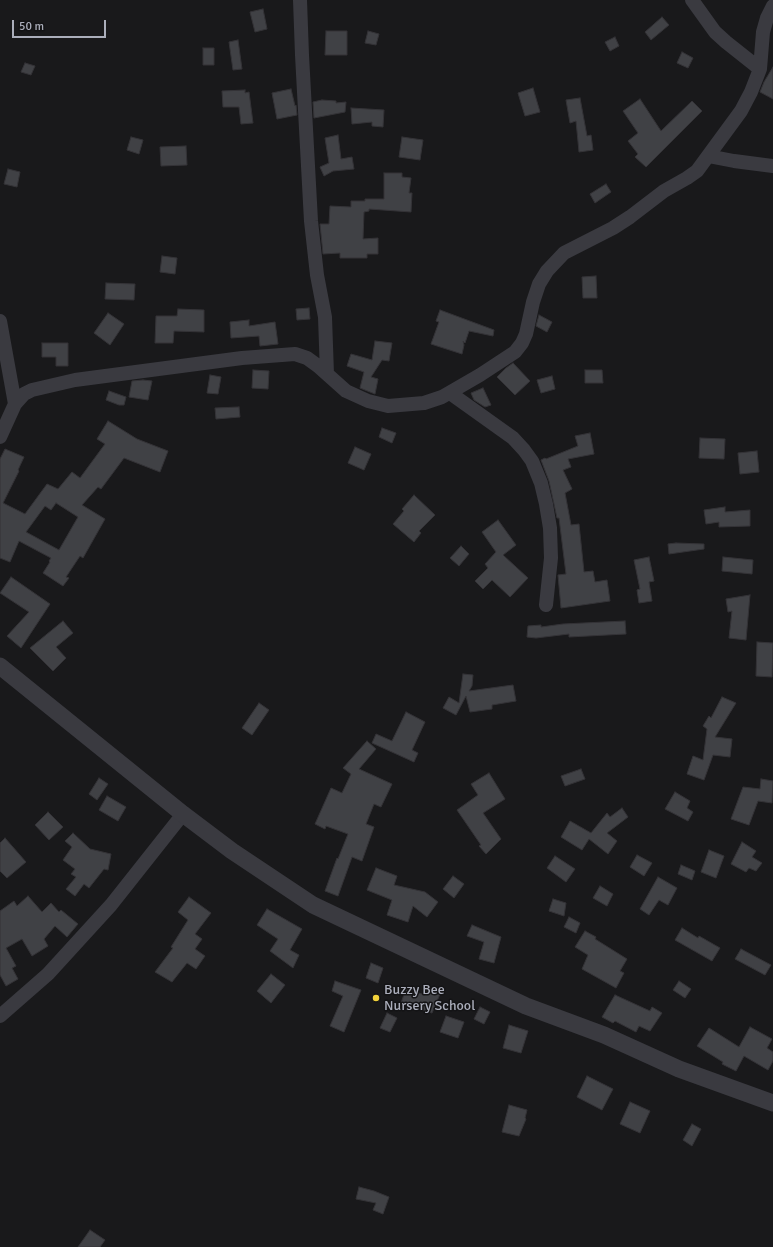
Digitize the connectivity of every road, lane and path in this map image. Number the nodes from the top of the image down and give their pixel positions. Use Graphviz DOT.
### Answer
graph roads {
  1 [pos="300,0"];
  2 [pos="692,0"];
  3 [pos="773,6"];
  4 [pos="760,69"];
  5 [pos="708,156"];
  6 [pos="773,166"];
  7 [pos="0,321"];
  8 [pos="327,374"];
  9 [pos="450,393"];
  10 [pos="15,404"];
  11 [pos="0,437"];
  12 [pos="546,605"];
  13 [pos="0,666"];
  14 [pos="183,814"];
  15 [pos="0,1016"];
  16 [pos="773,1103"];
  1 -- 8 [label="street"];
  2 -- 4 [label="street"];
  3 -- 4 [label="street"];
  4 -- 5 [label="street"];
  5 -- 6 [label="street"];
  5 -- 9 [label="street"];
  7 -- 10 [label="street"];
  8 -- 9 [label="street"];
  8 -- 10 [label="street"];
  9 -- 12 [label="street"];
  10 -- 11 [label="street"];
  13 -- 14 [label="street"];
  14 -- 15 [label="street"];
  14 -- 16 [label="street"];
}
